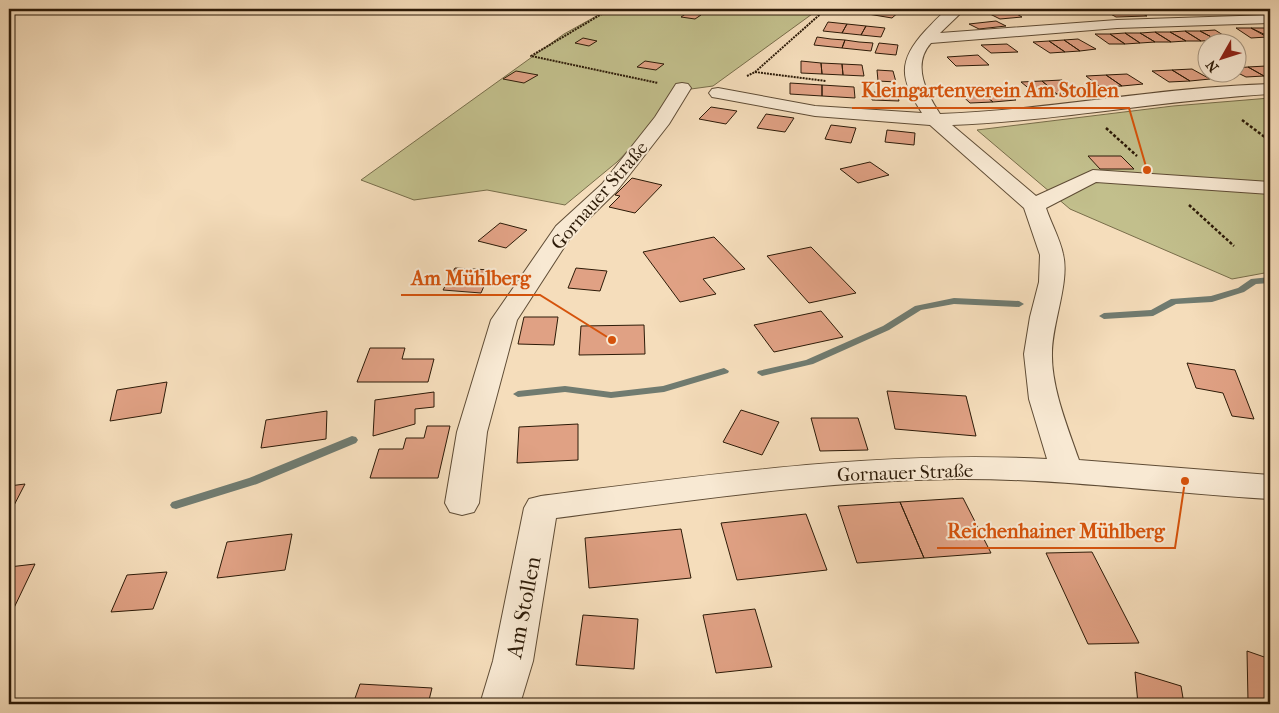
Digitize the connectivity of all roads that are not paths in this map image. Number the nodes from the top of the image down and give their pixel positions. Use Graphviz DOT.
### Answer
graph roads {
  1 [pos="958,9"];
  2 [pos="1270,19"];
  3 [pos="927,40"];
  4 [pos="682,88"];
  5 [pos="1270,89"];
  6 [pos="718,93"];
  7 [pos="935,120"];
  8 [pos="1270,188"];
  9 [pos="1034,205"];
  10 [pos="1066,471"];
  11 [pos="1270,487"];
  12 [pos="462,503"];
  13 [pos="541,508"];
  14 [pos="500,704"];
  1 -- 3 [label="street"];
  2 -- 3 [label="street"];
  3 -- 7 [label="street"];
  4 -- 12 [label="street, Gornauer Straße"];
  5 -- 7 [label="street"];
  6 -- 7 [label="street"];
  7 -- 9 [label="street"];
  8 -- 9 [label="street"];
  9 -- 10 [label="street"];
  10 -- 11 [label="street, Gornauer Straße"];
  10 -- 13 [label="street, Gornauer Straße"];
  13 -- 14 [label="street, Am Stollen"];
}
